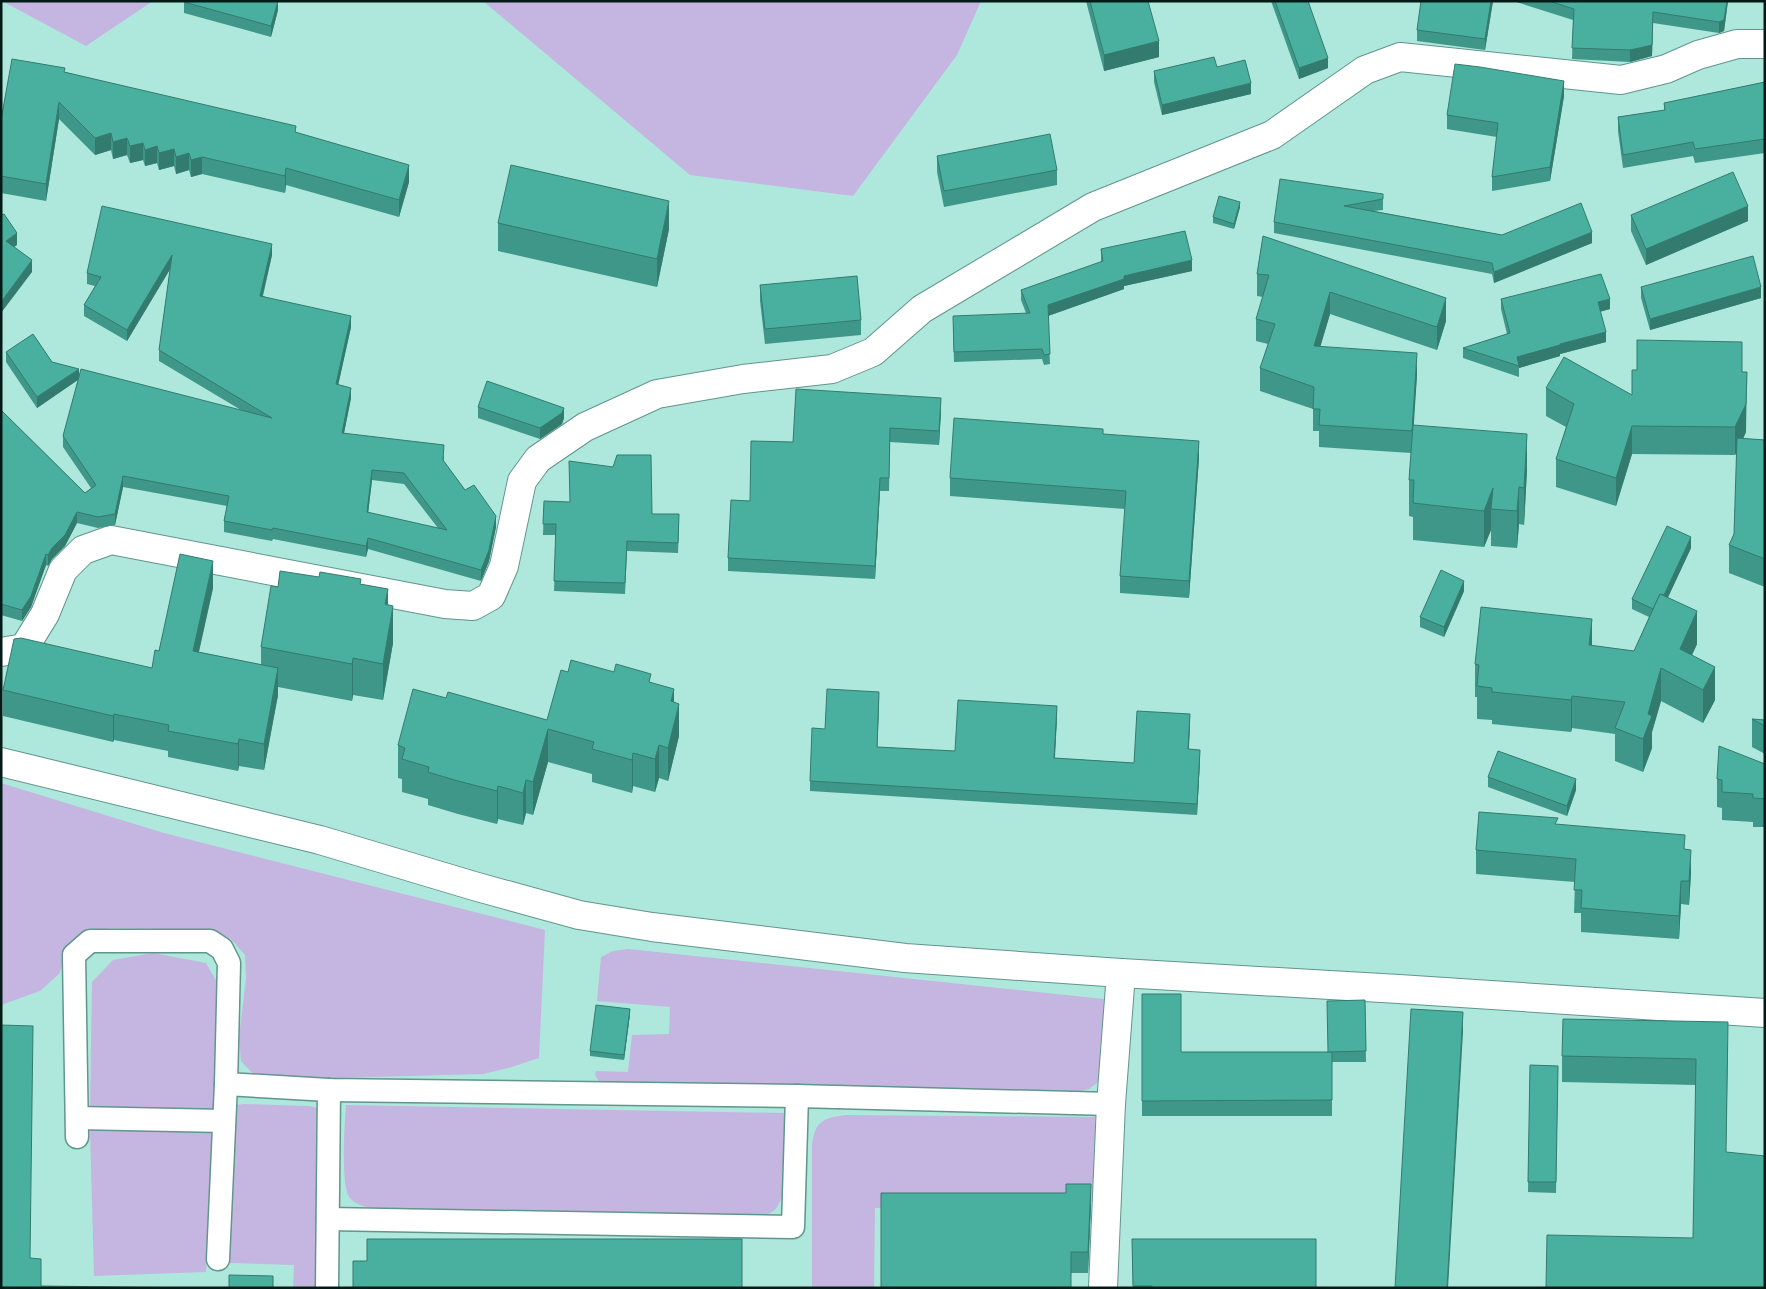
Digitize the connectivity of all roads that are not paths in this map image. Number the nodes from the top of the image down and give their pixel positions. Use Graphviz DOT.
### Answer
graph roads {
  1 [pos="1765,44"];
  2 [pos="1,652"];
  3 [pos="1,762"];
  4 [pos="1121,973"];
  5 [pos="1765,1013"];
  6 [pos="226,1084"];
  7 [pos="329,1090"];
  8 [pos="797,1096"];
  9 [pos="1111,1104"];
  10 [pos="224,1121"];
  11 [pos="328,1219"];
  12 [pos="218,1258"];
  13 [pos="327,1288"];
  14 [pos="1103,1288"];
  1 -- 2 [label="street"];
  3 -- 4 [label="street"];
  4 -- 5 [label="street"];
  4 -- 9 [label="street"];
  6 -- 7 [label="street"];
  6 -- 10 [label="street"];
  6 -- 10 [label="street"];
  7 -- 8 [label="street"];
  7 -- 11 [label="street"];
  8 -- 9 [label="street"];
  8 -- 11 [label="street"];
  9 -- 14 [label="street"];
  10 -- 12 [label="street"];
  11 -- 13 [label="street"];
}
